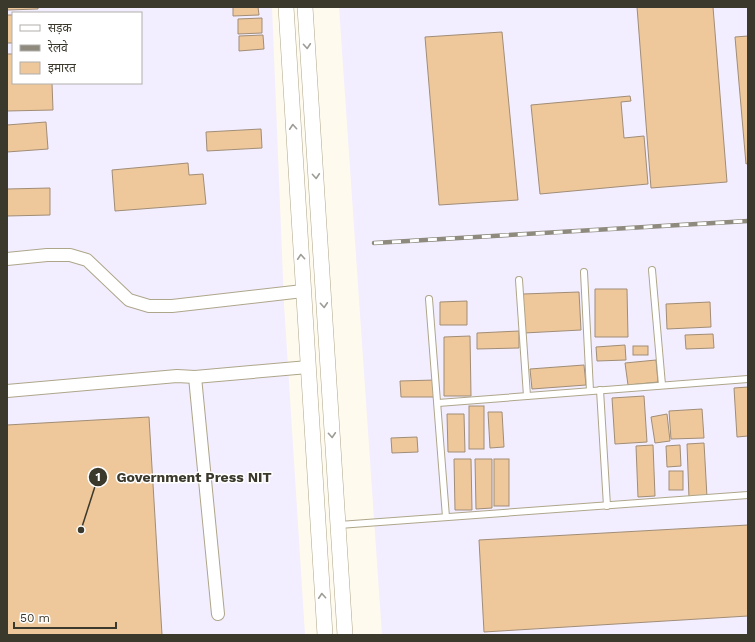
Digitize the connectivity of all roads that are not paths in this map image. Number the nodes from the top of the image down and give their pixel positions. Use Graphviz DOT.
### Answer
graph roads {
  1 [pos="286,7"];
  2 [pos="305,7"];
  3 [pos="7,260"];
  4 [pos="652,270"];
  5 [pos="584,272"];
  6 [pos="519,280"];
  7 [pos="303,291"];
  8 [pos="429,299"];
  9 [pos="308,368"];
  10 [pos="195,377"];
  11 [pos="748,379"];
  12 [pos="662,385"];
  13 [pos="600,390"];
  14 [pos="590,391"];
  15 [pos="7,392"];
  16 [pos="527,396"];
  17 [pos="438,403"];
  18 [pos="748,495"];
  19 [pos="607,506"];
  20 [pos="446,517"];
  21 [pos="338,525"];
  22 [pos="218,614"];
  23 [pos="325,635"];
  24 [pos="345,635"];
  7 -- 1 [label="street, one-way"];
  2 -- 21 [label="street, one-way"];
  3 -- 7 [label="street"];
  4 -- 12 [label="lane"];
  5 -- 14 [label="lane"];
  6 -- 16 [label="lane"];
  7 -- 9 [label="street"];
  8 -- 17 [label="lane"];
  9 -- 10 [label="street"];
  23 -- 9 [label="street, one-way"];
  10 -- 15 [label="street"];
  10 -- 22 [label="street"];
  11 -- 12 [label="lane"];
  12 -- 13 [label="lane"];
  13 -- 14 [label="lane"];
  13 -- 19 [label="lane"];
  14 -- 16 [label="lane"];
  16 -- 17 [label="lane"];
  17 -- 20 [label="lane"];
  18 -- 19 [label="lane"];
  19 -- 20 [label="lane"];
  20 -- 21 [label="lane"];
  21 -- 24 [label="street"];
}
